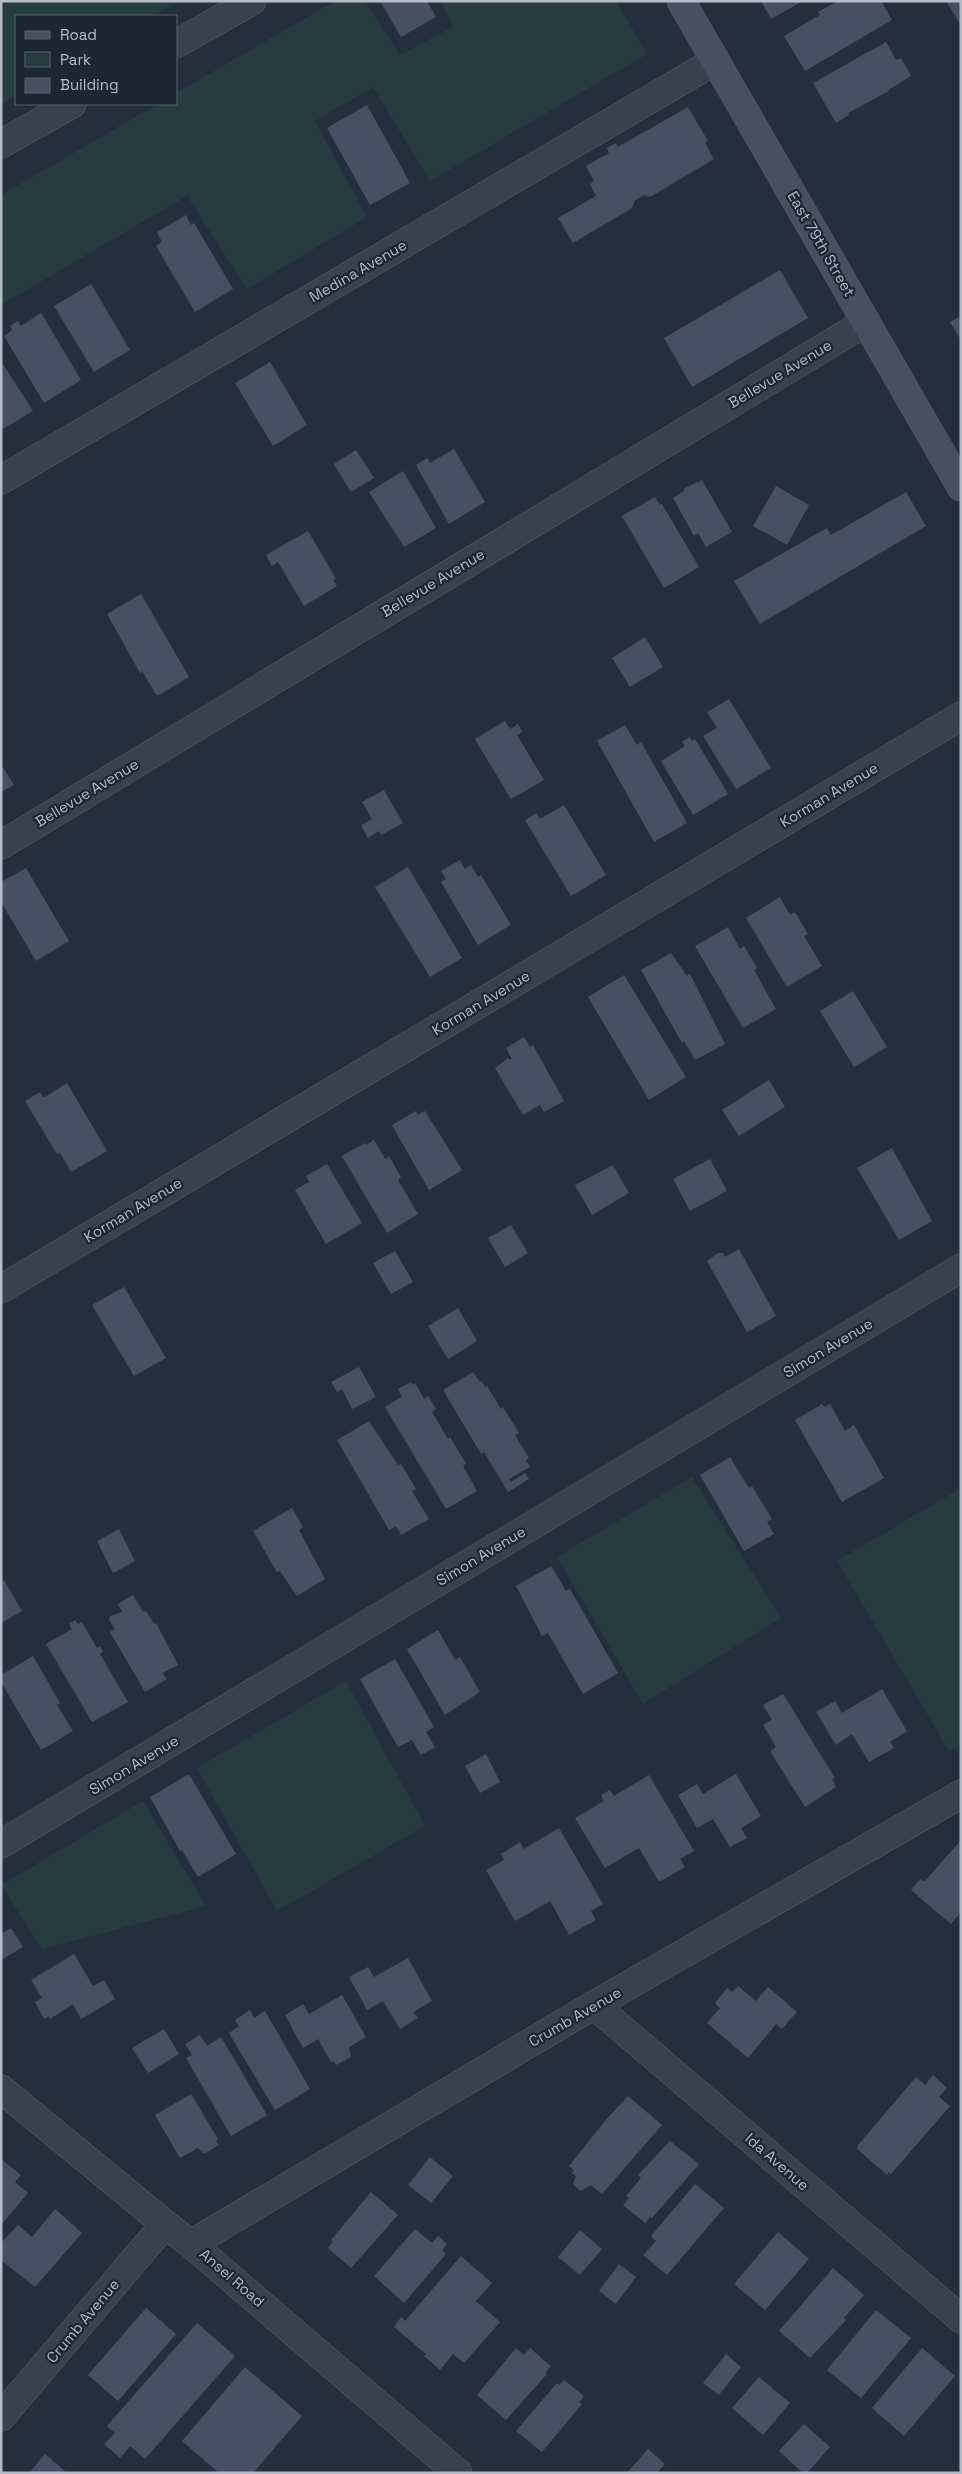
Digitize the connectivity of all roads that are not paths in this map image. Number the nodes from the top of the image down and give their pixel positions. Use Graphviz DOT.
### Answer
graph roads {
  1 [pos="252,1"];
  2 [pos="680,1"];
  3 [pos="178,43"];
  4 [pos="715,61"];
  5 [pos="70,105"];
  6 [pos="1,144"];
  7 [pos="866,322"];
  8 [pos="1,480"];
  9 [pos="961,487"];
  10 [pos="961,716"];
  11 [pos="1,845"];
  12 [pos="961,1268"];
  13 [pos="1,1289"];
  14 [pos="961,1794"];
  15 [pos="1,1844"];
  16 [pos="594,2005"];
  17 [pos="1,2089"];
  18 [pos="165,2224"];
  19 [pos="191,2244"];
  20 [pos="961,2319"];
  21 [pos="1,2417"];
  22 [pos="458,2473"];
  1 -- 3 [label="street"];
  2 -- 4 [label="main road, East 79th Street"];
  4 -- 7 [label="main road, East 79th Street"];
  4 -- 8 [label="street, Medina Avenue"];
  5 -- 6 [label="street"];
  7 -- 9 [label="main road, East 79th Street"];
  7 -- 11 [label="street, Bellevue Avenue"];
  10 -- 13 [label="street, Korman Avenue"];
  12 -- 15 [label="street, Simon Avenue"];
  14 -- 16 [label="street, Crumb Avenue"];
  16 -- 19 [label="street, Crumb Avenue"];
  16 -- 20 [label="street, Ida Avenue"];
  17 -- 18 [label="street, Ansel Road"];
  18 -- 19 [label="street, Ansel Road"];
  18 -- 21 [label="street, Crumb Avenue"];
  19 -- 22 [label="street, Ansel Road"];
}
